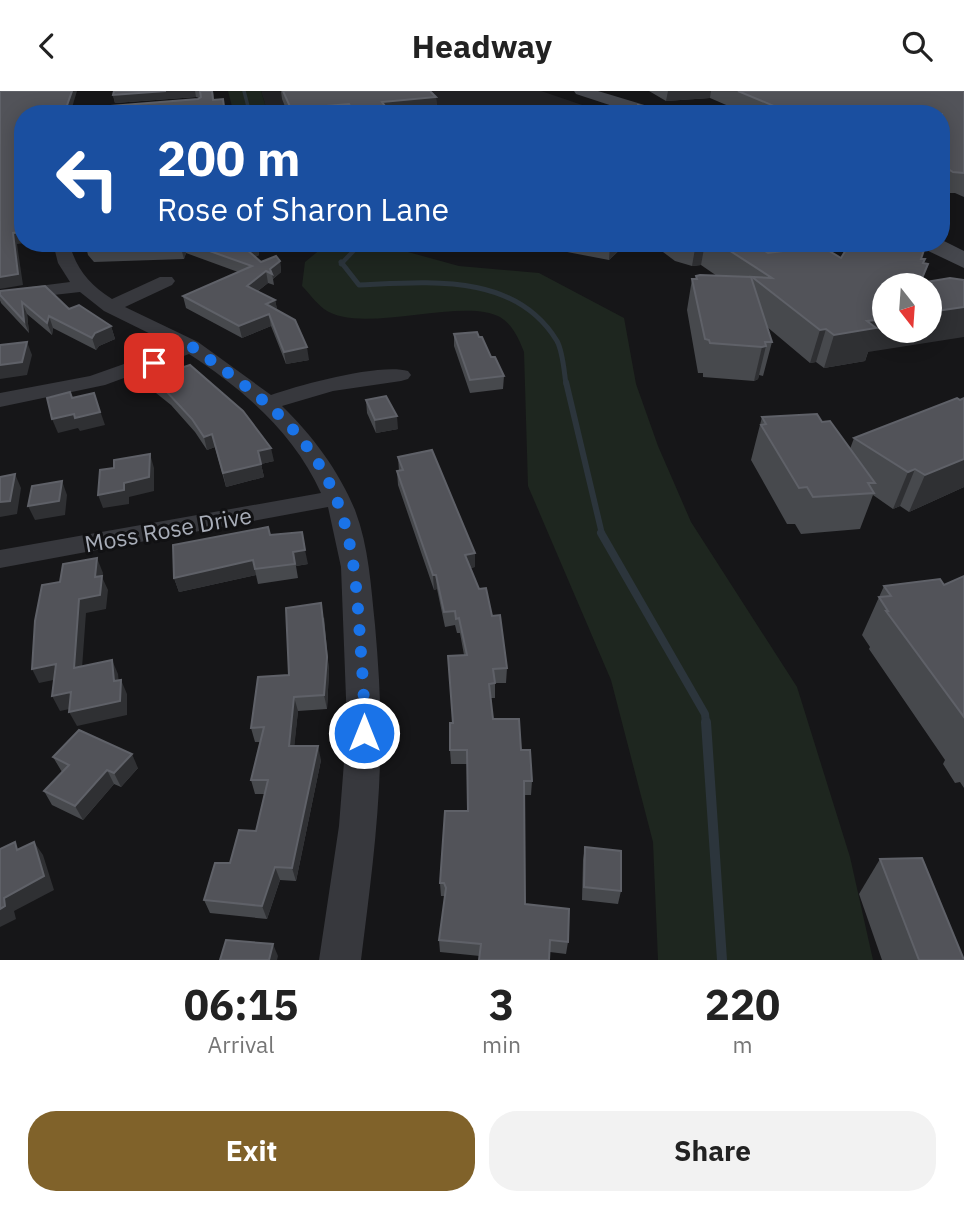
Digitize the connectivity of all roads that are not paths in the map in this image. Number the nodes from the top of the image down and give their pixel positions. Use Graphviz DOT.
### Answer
graph roads {
  1 [pos="577,94"];
  2 [pos="601,105"];
  3 [pos="620,105"];
  4 [pos="950,242"];
  5 [pos="63,252"];
  6 [pos="964,261"];
  7 [pos="166,281"];
  8 [pos="84,286"];
  9 [pos="0,296"];
  10 [pos="113,306"];
  11 [pos="191,346"];
  12 [pos="401,375"];
  13 [pos="0,400"];
  14 [pos="267,404"];
  15 [pos="336,498"];
  16 [pos="0,559"];
  17 [pos="340,960"];
  1 -- 2 [label="main road"];
  1 -- 3 [label="main road"];
  4 -- 6 [label="main road"];
  5 -- 8 [label="street"];
  7 -- 10 [label="street"];
  8 -- 9 [label="street"];
  8 -- 10 [label="street"];
  10 -- 11 [label="street"];
  11 -- 13 [label="street"];
  11 -- 14 [label="street"];
  12 -- 14 [label="street"];
  14 -- 15 [label="street"];
  15 -- 16 [label="street, Moss Rose Drive"];
  15 -- 17 [label="street"];
}
